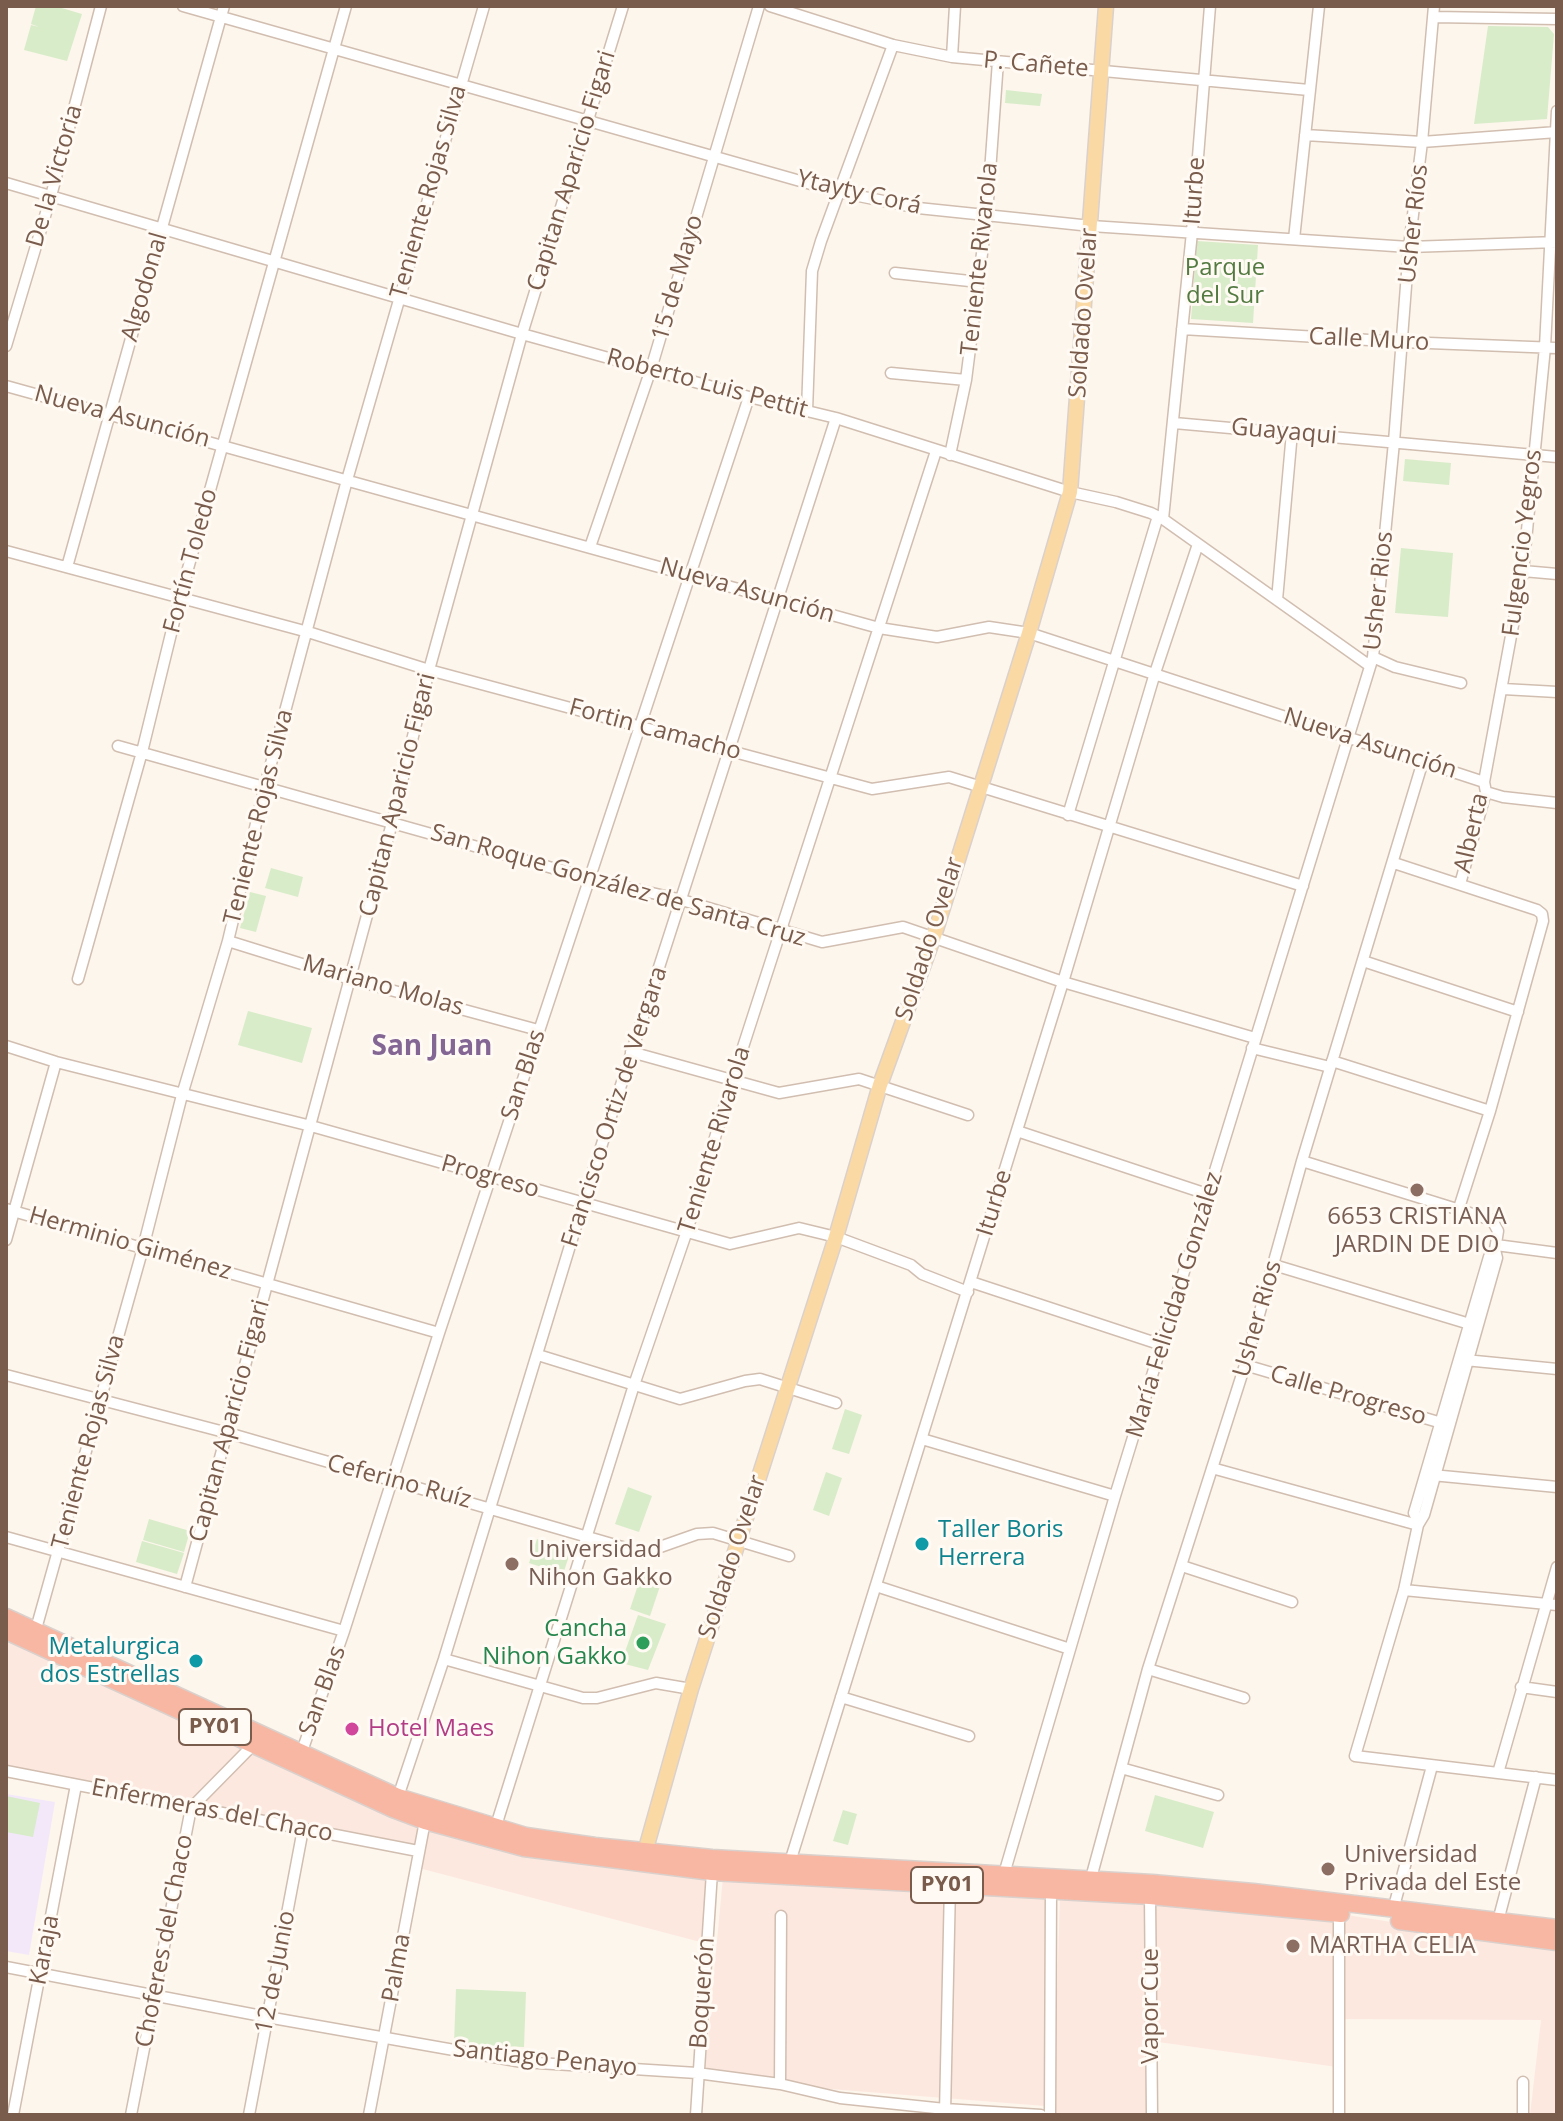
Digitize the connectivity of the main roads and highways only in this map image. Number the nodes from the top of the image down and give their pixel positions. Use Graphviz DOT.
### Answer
graph roads {
  1 [pos="1106,6"];
  2 [pos="6,1617"];
  3 [pos="6,1631"];
  4 [pos="644,1858"];
  5 [pos="1557,1928"];
  6 [pos="1557,1942"];
  1 -- 4 [label="main road, Soldado Ovelar"];
  2 -- 4 [label="highway, PY01"];
  3 -- 4 [label="highway, PY01"];
  4 -- 5 [label="highway, PY01"];
  4 -- 6 [label="highway, PY01"];
}
